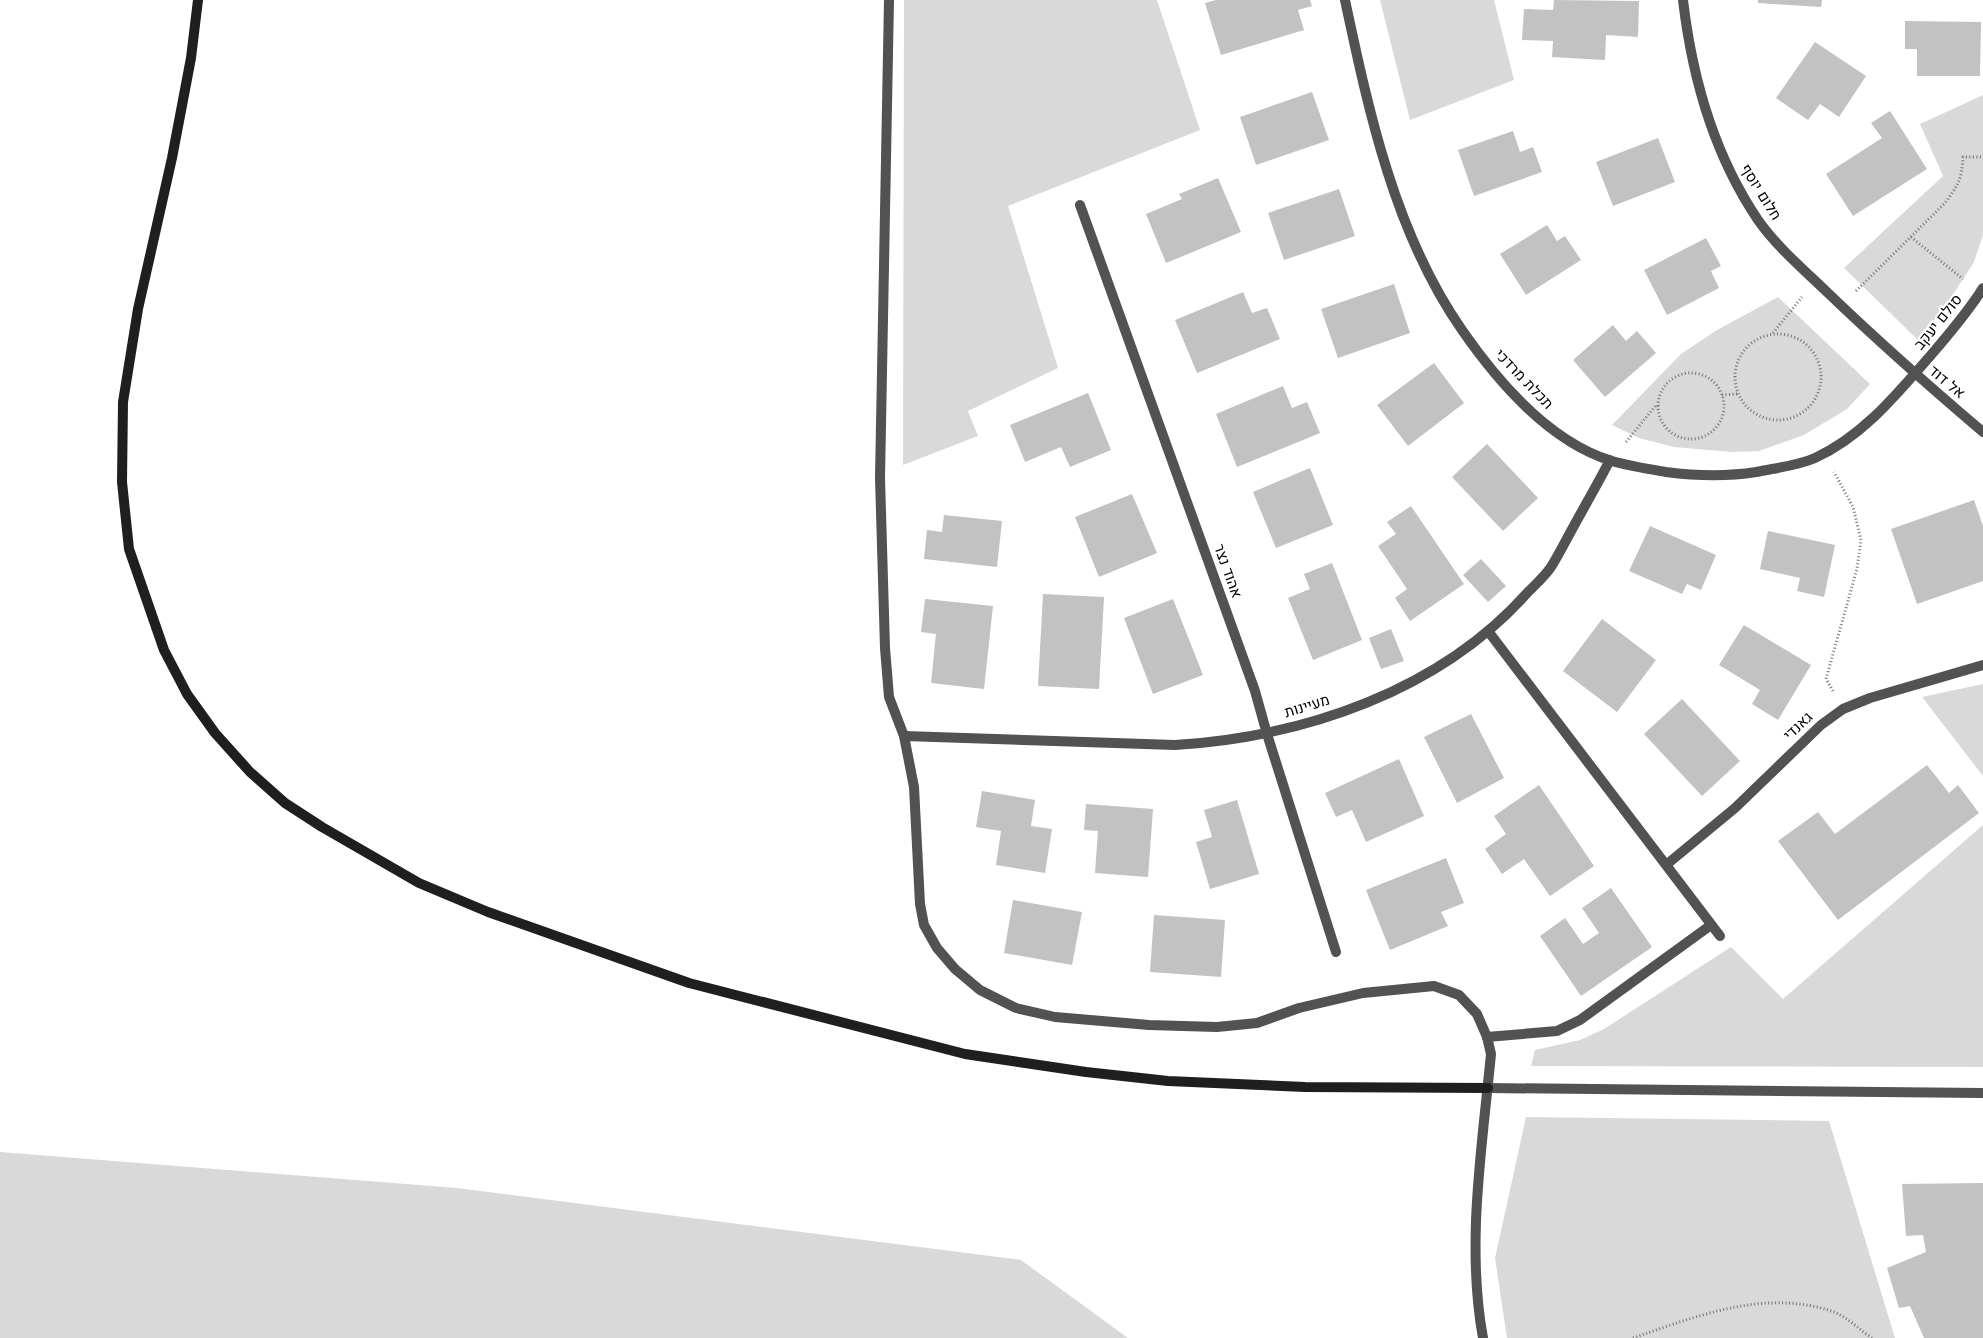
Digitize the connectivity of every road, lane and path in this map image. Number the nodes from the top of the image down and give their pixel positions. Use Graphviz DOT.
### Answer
graph roads {
  1 [pos="198,0"];
  2 [pos="889,0"];
  3 [pos="1345,0"];
  4 [pos="1683,0"];
  5 [pos="1983,157"];
  6 [pos="1080,205"];
  7 [pos="1911,237"];
  8 [pos="1815,280"];
  9 [pos="1982,290"];
  10 [pos="1842,306"];
  11 [pos="1772,334"];
  12 [pos="1914,374"];
  13 [pos="1738,394"];
  14 [pos="1722,395"];
  15 [pos="1658,404"];
  16 [pos="1983,432"];
  17 [pos="1824,452"];
  18 [pos="1610,460"];
  19 [pos="1488,631"];
  20 [pos="1983,664"];
  21 [pos="1843,709"];
  22 [pos="1267,734"];
  23 [pos="904,736"];
  24 [pos="1666,866"];
  25 [pos="1711,925"];
  26 [pos="1720,936"];
  27 [pos="1336,952"];
  28 [pos="1487,1037"];
  29 [pos="1488,1088"];
  30 [pos="1983,1093"];
  31 [pos="1483,1338"];
  32 [pos="1633,1338"];
  33 [pos="1872,1338"];
  1 -- 29 [label="main road"];
  2 -- 23 [label="street"];
  3 -- 18 [label="street, תכלת מרדכי"];
  4 -- 8 [label="street, חלום יוסף"];
  5 -- 7 [label="path"];
  6 -- 22 [label="street, אהוד נצר"];
  7 -- 9 [label="path"];
  7 -- 10 [label="path"];
  8 -- 10 [label="street, חלום יוסף"];
  8 -- 11 [label="path"];
  9 -- 12 [label="street, סולם יעקב"];
  10 -- 12 [label="street, חלום יוסף"];
  11 -- 13 [label="path"];
  11 -- 13 [label="path"];
  12 -- 16 [label="street, אל דוד"];
  12 -- 17 [label="street, תכלת מרדכי"];
  13 -- 14 [label="path"];
  14 -- 15 [label="path"];
  14 -- 15 [label="path"];
  15 -- 18 [label="path"];
  17 -- 18 [label="street, תכלת מרדכי"];
  17 -- 21 [label="path"];
  18 -- 19 [label="street, מעיינות"];
  19 -- 22 [label="street, מעיינות"];
  19 -- 24 [label="street"];
  20 -- 21 [label="street, גאנדי"];
  21 -- 24 [label="street, גאנדי"];
  22 -- 23 [label="street, מעיינות"];
  22 -- 27 [label="street, אהוד נצר"];
  23 -- 28 [label="street"];
  24 -- 25 [label="street"];
  25 -- 26 [label="street"];
  25 -- 28 [label="street"];
  28 -- 29 [label="street"];
  29 -- 30 [label="street"];
  29 -- 31 [label="street"];
  32 -- 33 [label="path"];
}
